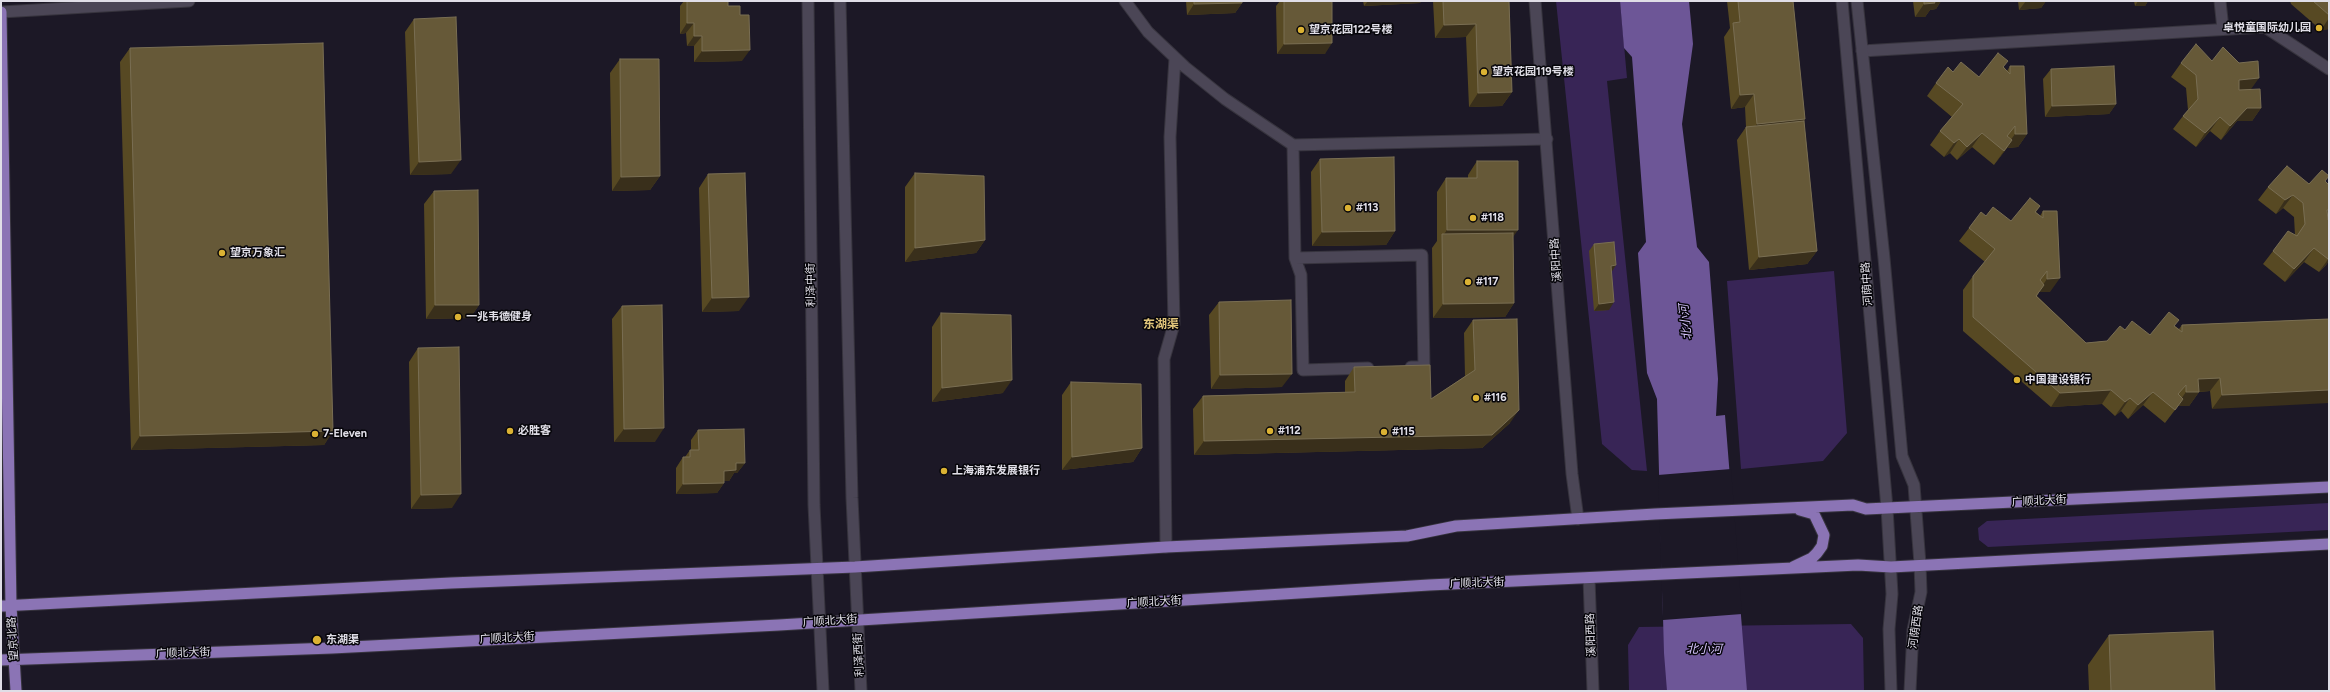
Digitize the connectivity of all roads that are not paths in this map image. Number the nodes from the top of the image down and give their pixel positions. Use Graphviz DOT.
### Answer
graph roads {
  1 [pos="189,1"];
  2 [pos="808,1"];
  3 [pos="840,1"];
  4 [pos="1125,1"];
  5 [pos="1535,1"];
  6 [pos="1842,1"];
  7 [pos="1857,1"];
  8 [pos="2220,1"];
  9 [pos="1,12"];
  10 [pos="2223,29"];
  11 [pos="1862,50"];
  12 [pos="1175,58"];
  13 [pos="2329,69"];
  14 [pos="1547,139"];
  15 [pos="1293,145"];
  16 [pos="1295,258"];
  17 [pos="1378,368"];
  18 [pos="1401,368"];
  19 [pos="2329,487"];
  20 [pos="1916,507"];
  21 [pos="1786,508"];
  22 [pos="1887,508"];
  23 [pos="1578,519"];
  24 [pos="2329,544"];
  25 [pos="1166,548"];
  26 [pos="1920,564"];
  27 [pos="855,567"];
  28 [pos="1891,567"];
  29 [pos="817,569"];
  30 [pos="1789,569"];
  31 [pos="1589,578"];
  32 [pos="6,606"];
  33 [pos="858,620"];
  34 [pos="819,622"];
  35 [pos="15,659"];
  36 [pos="1,660"];
  37 [pos="16,691"];
  38 [pos="823,691"];
  39 [pos="861,691"];
  40 [pos="1593,691"];
  41 [pos="1891,691"];
  42 [pos="1910,691"];
  1 -- 9 [label="street"];
  2 -- 29 [label="street, 利泽中街"];
  3 -- 27 [label="street"];
  4 -- 12 [label="street"];
  5 -- 14 [label="street, 溪阳中路"];
  6 -- 22 [label="street, 河荫中路"];
  7 -- 11 [label="street, 河荫中路"];
  8 -- 10 [label="street"];
  9 -- 32 [label="main road, 望京北路"];
  10 -- 11 [label="street"];
  10 -- 13 [label="street"];
  11 -- 20 [label="street, 河荫中路"];
  12 -- 15 [label="street"];
  12 -- 25 [label="street"];
  14 -- 15 [label="street"];
  14 -- 23 [label="street, 溪阳中路"];
  15 -- 16 [label="street"];
  16 -- 17 [label="street"];
  16 -- 18 [label="street"];
  19 -- 20 [label="main road, 广顺北大街"];
  20 -- 22 [label="main road, 广顺北大街"];
  20 -- 26 [label="street, 河荫中路"];
  21 -- 22 [label="main road, 广顺北大街"];
  21 -- 23 [label="main road, 广顺北大街"];
  21 -- 30 [label="main road"];
  22 -- 28 [label="street, 河荫中路"];
  23 -- 25 [label="main road"];
  24 -- 26 [label="main road"];
  25 -- 27 [label="main road"];
  26 -- 28 [label="main road"];
  26 -- 42 [label="street, 河荫西路"];
  27 -- 29 [label="main road"];
  27 -- 33 [label="street, 利泽西街"];
  28 -- 30 [label="main road"];
  28 -- 41 [label="street"];
  29 -- 32 [label="main road"];
  29 -- 34 [label="street, 利泽中街"];
  30 -- 31 [label="main road, 广顺北大街"];
  31 -- 33 [label="main road, 广顺北大街"];
  31 -- 40 [label="street, 溪阳西路"];
  32 -- 35 [label="main road, 望京北路"];
  33 -- 34 [label="main road, 广顺北大街"];
  33 -- 39 [label="street, 利泽西街"];
  34 -- 35 [label="main road, 广顺北大街"];
  34 -- 38 [label="street"];
  35 -- 36 [label="main road, 广顺北大街"];
  35 -- 37 [label="main road, 望京北路"];
}
